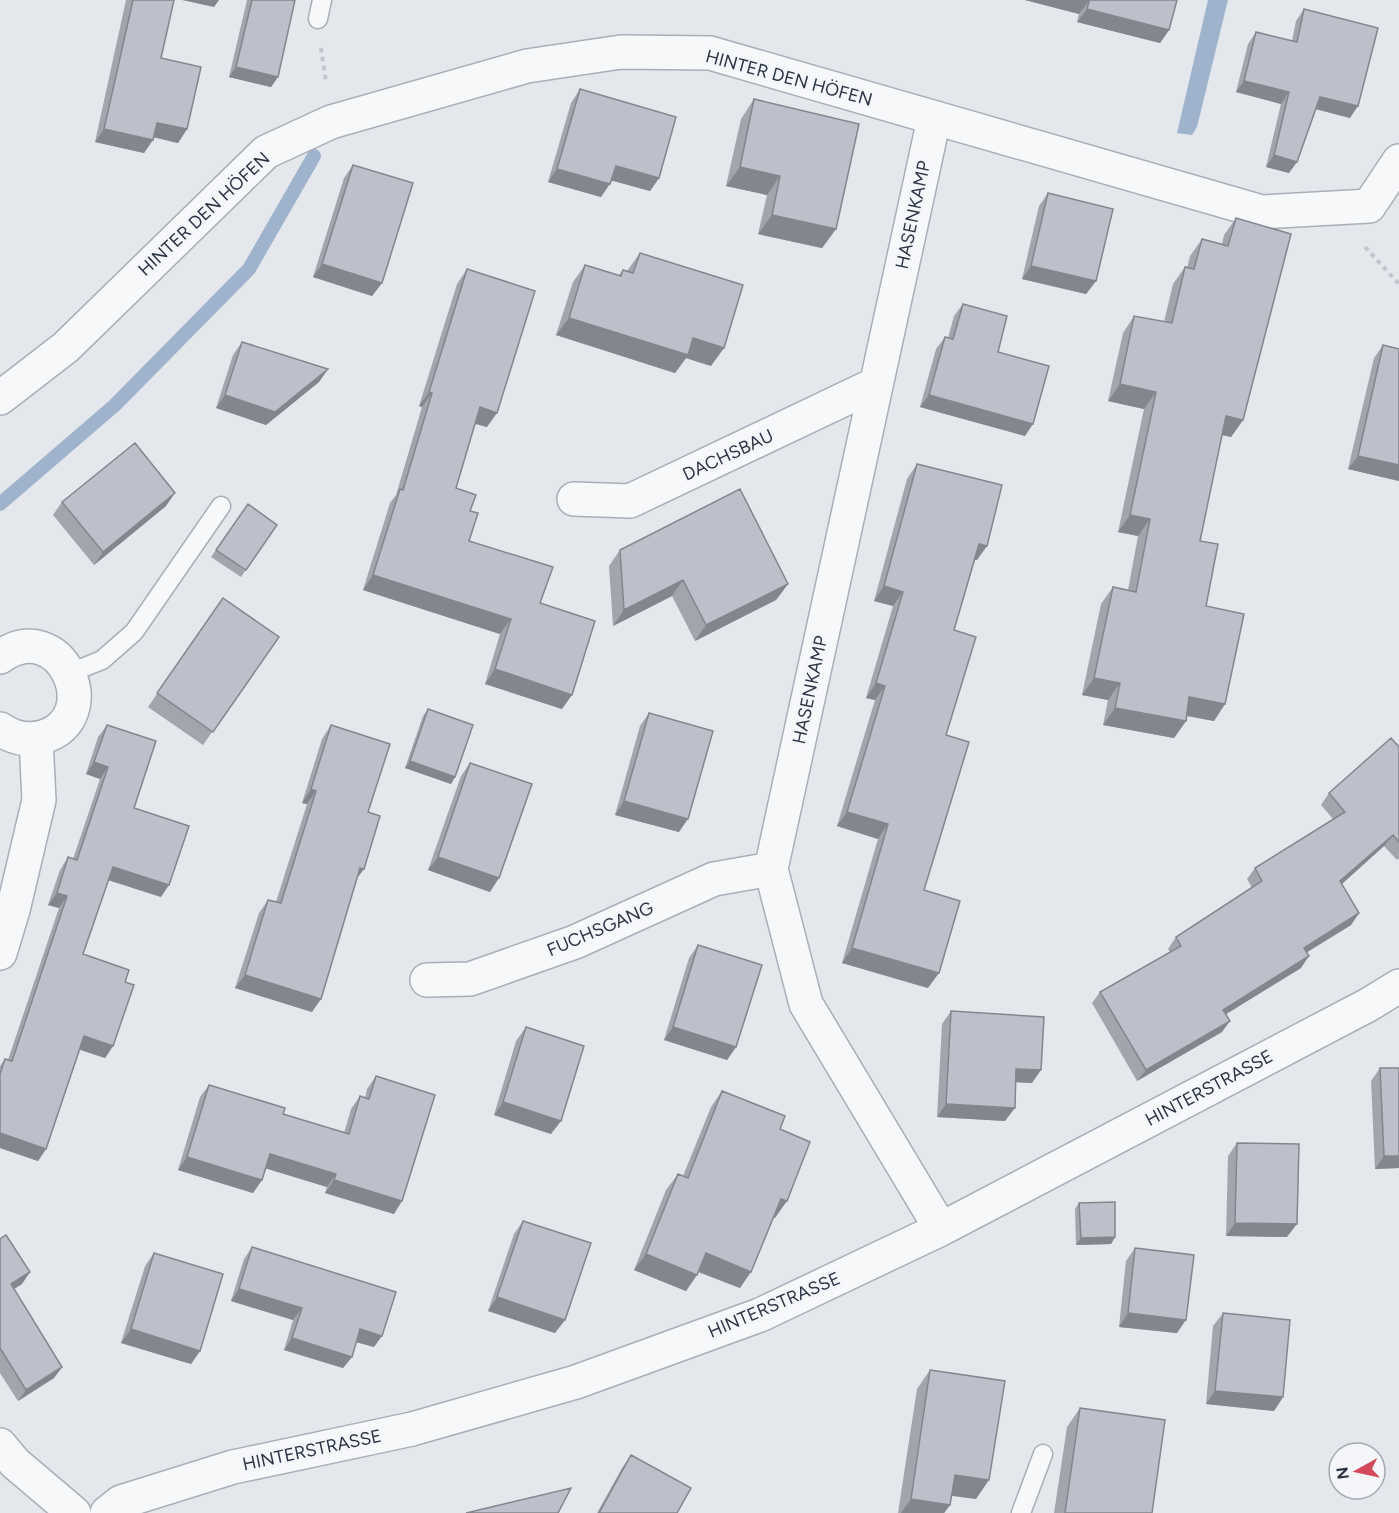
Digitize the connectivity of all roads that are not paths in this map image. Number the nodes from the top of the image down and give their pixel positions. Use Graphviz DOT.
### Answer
graph roads {
  1 [pos="322,0"];
  2 [pos="318,19"];
  3 [pos="934,119"];
  4 [pos="1399,161"];
  5 [pos="876,384"];
  6 [pos="0,398"];
  7 [pos="574,499"];
  8 [pos="221,506"];
  9 [pos="0,657"];
  10 [pos="70,673"];
  11 [pos="0,729"];
  12 [pos="36,739"];
  13 [pos="771,869"];
  14 [pos="0,953"];
  15 [pos="427,980"];
  16 [pos="1399,986"];
  17 [pos="941,1229"];
  18 [pos="0,1445"];
  19 [pos="1043,1454"];
  20 [pos="74,1513"];
  21 [pos="107,1513"];
  22 [pos="1021,1513"];
  1 -- 2 [label="lane"];
  3 -- 4 [label="street, HINTER DEN HÖFEN"];
  3 -- 5 [label="street, HASENKAMP"];
  3 -- 6 [label="street, HINTER DEN HÖFEN"];
  5 -- 7 [label="street, DACHSBAU"];
  5 -- 13 [label="street, HASENKAMP"];
  8 -- 10 [label="lane"];
  9 -- 10 [label="street"];
  10 -- 12 [label="street"];
  11 -- 12 [label="street"];
  12 -- 14 [label="street"];
  13 -- 15 [label="street, FUCHSGANG"];
  13 -- 17 [label="street, HASENKAMP"];
  16 -- 17 [label="street, HINTERSTRASSE"];
  17 -- 21 [label="street, HINTERSTRASSE"];
  18 -- 20 [label="street"];
  19 -- 22 [label="lane"];
}
